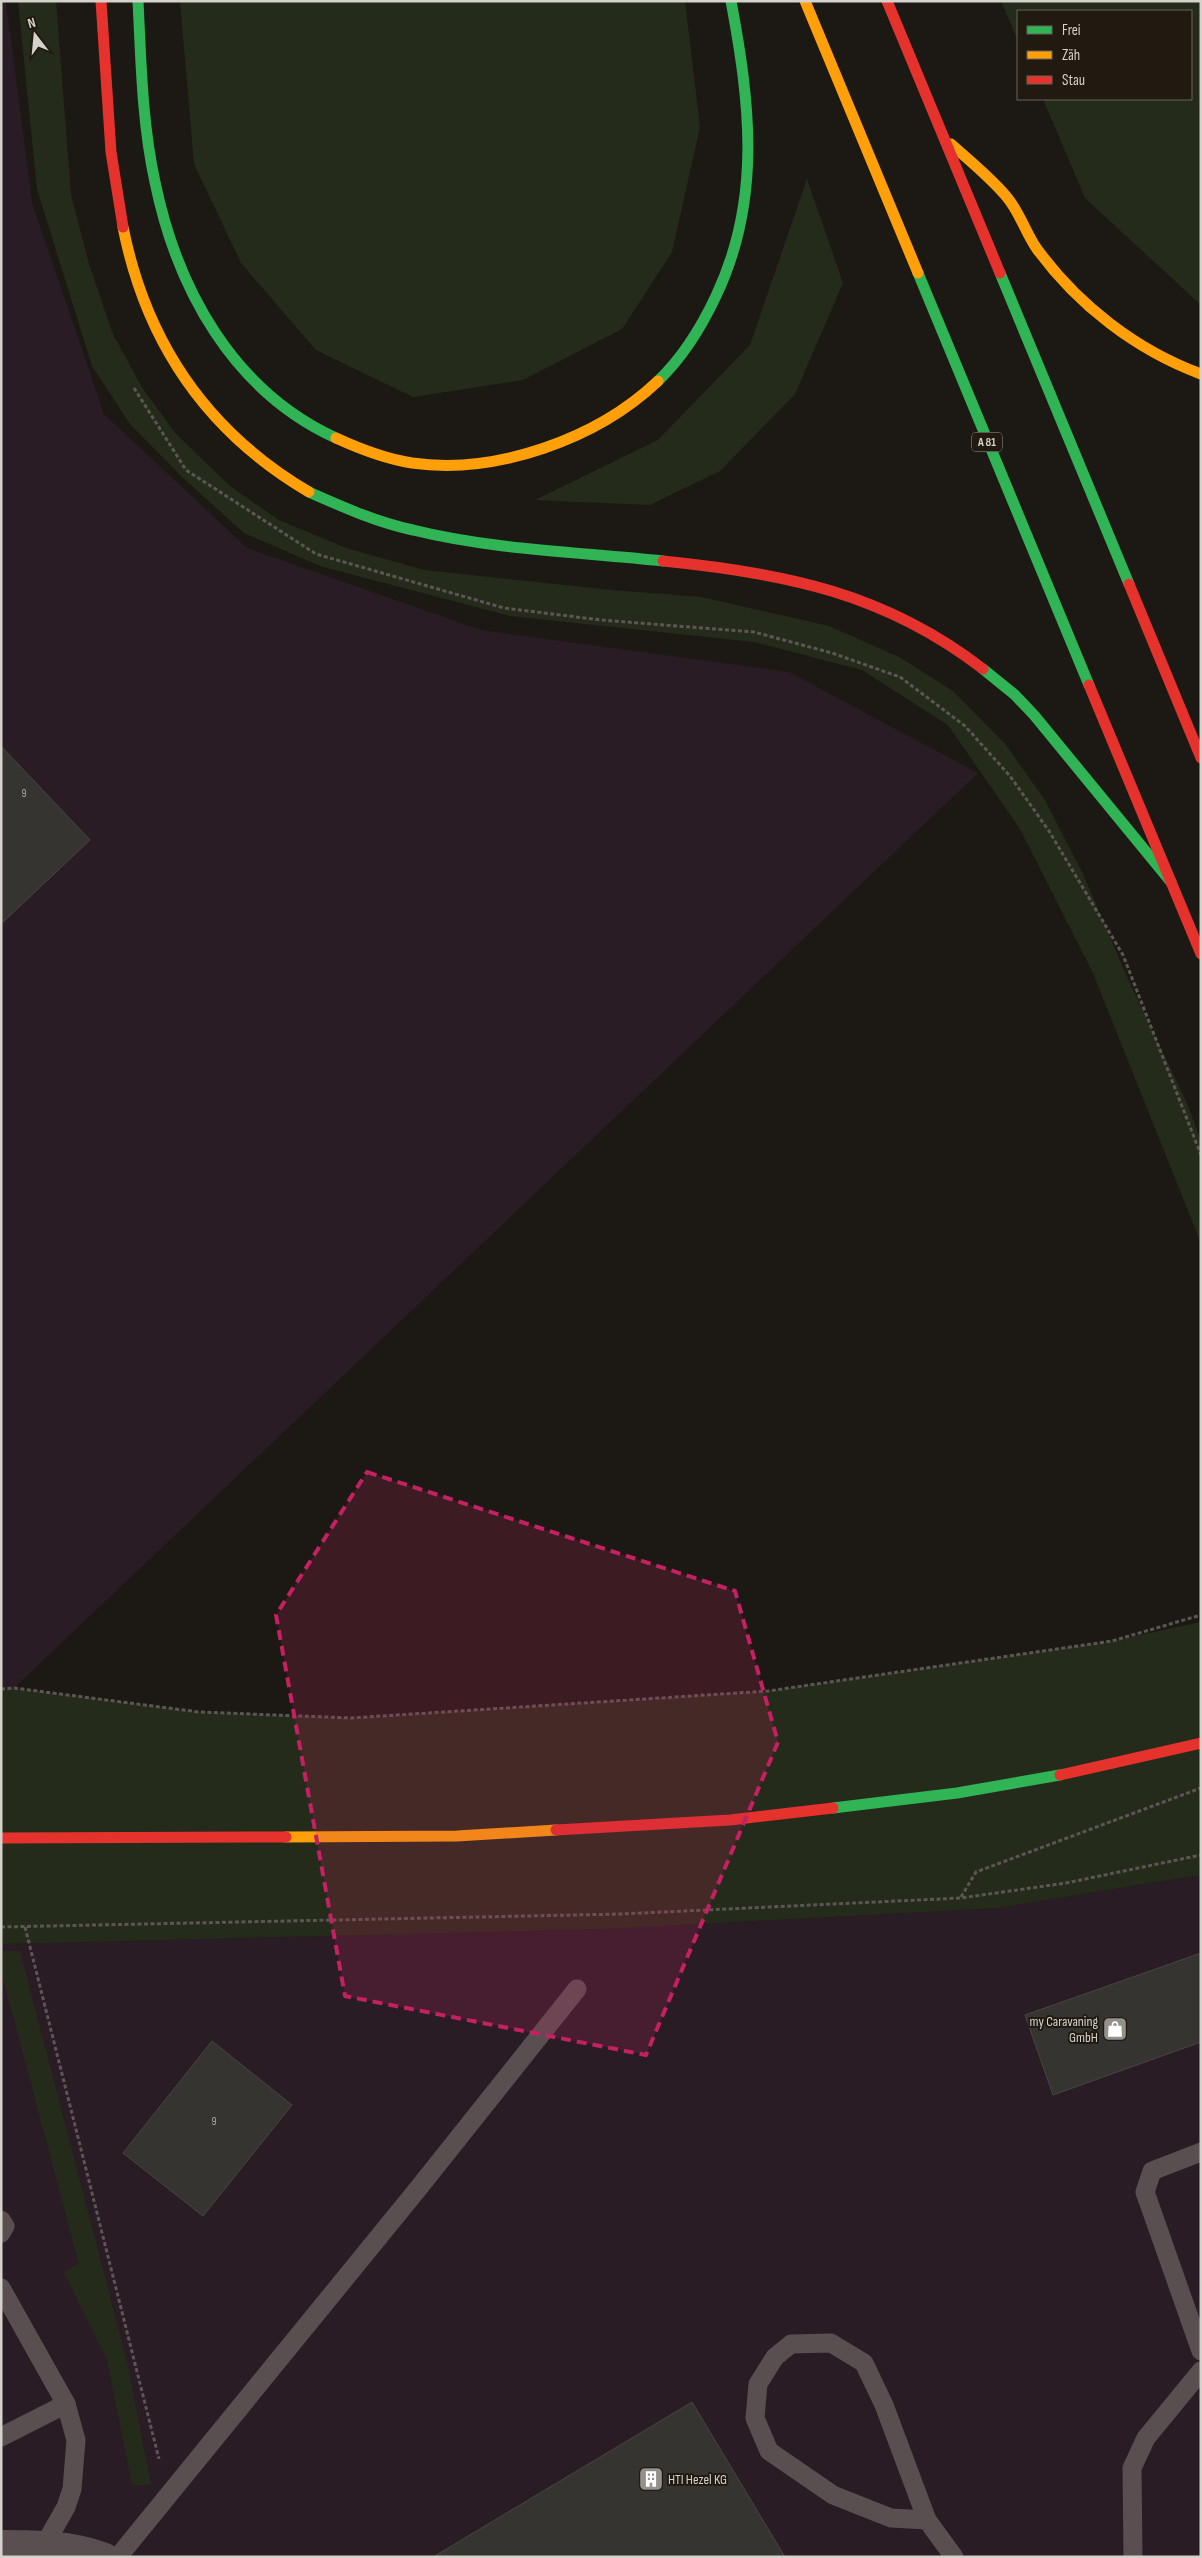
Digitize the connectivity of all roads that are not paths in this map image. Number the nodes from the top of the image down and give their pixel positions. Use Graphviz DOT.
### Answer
graph roads {
  1 [pos="101,1"];
  2 [pos="138,1"];
  3 [pos="731,1"];
  4 [pos="805,1"];
  5 [pos="887,1"];
  6 [pos="943,136"];
  7 [pos="1201,374"];
  8 [pos="1201,758"];
  9 [pos="1171,882"];
  10 [pos="1201,954"];
  11 [pos="1201,1743"];
  12 [pos="1,1838"];
  13 [pos="577,1989"];
  14 [pos="1201,2152"];
  15 [pos="1,2220"];
  16 [pos="1,2233"];
  17 [pos="1,2288"];
  18 [pos="1201,2350"];
  19 [pos="1201,2371"];
  20 [pos="66,2404"];
  21 [pos="1,2437"];
  22 [pos="927,2520"];
  23 [pos="1,2544"];
  24 [pos="44,2544"];
  25 [pos="105,2557"];
  26 [pos="118,2557"];
  27 [pos="954,2557"];
  28 [pos="1134,2557"];
  1 -- 9 [label="main road"];
  2 -- 3 [label="main road"];
  4 -- 9 [label="main road, A 81"];
  5 -- 6 [label="main road"];
  6 -- 7 [label="main road"];
  6 -- 8 [label="main road"];
  9 -- 10 [label="main road, A 81"];
  11 -- 12 [label="main road"];
  13 -- 26 [label="lane"];
  14 -- 18 [label="lane"];
  15 -- 16 [label="lane"];
  17 -- 20 [label="lane"];
  19 -- 28 [label="lane"];
  20 -- 21 [label="lane"];
  20 -- 24 [label="lane"];
  22 -- 22 [label="lane"];
  22 -- 27 [label="lane"];
  23 -- 24 [label="street"];
  24 -- 25 [label="street"];
}
